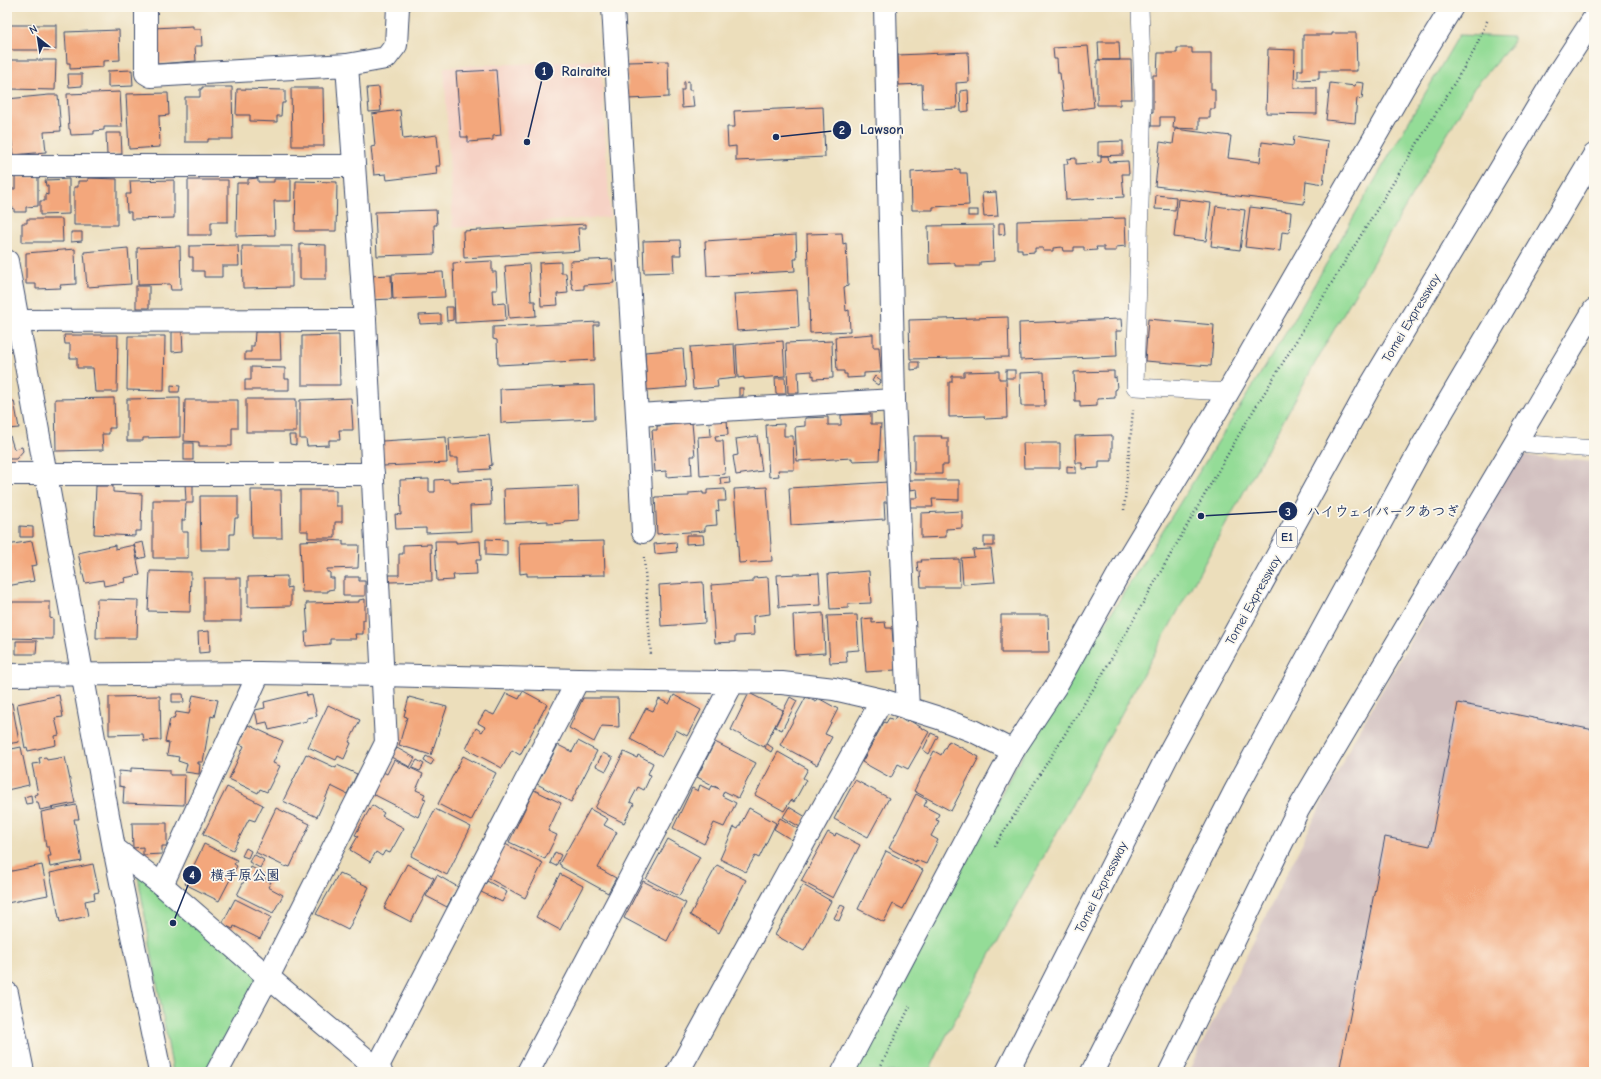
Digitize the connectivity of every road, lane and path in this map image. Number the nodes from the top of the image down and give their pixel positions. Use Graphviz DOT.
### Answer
graph roads {
  1 [pos="146,7"];
  2 [pos="398,7"];
  3 [pos="613,7"];
  4 [pos="885,7"];
  5 [pos="1140,7"];
  6 [pos="1452,7"];
  7 [pos="1594,18"];
  8 [pos="1488,19"];
  9 [pos="347,65"];
  10 [pos="1594,155"];
  11 [pos="7,166"];
  12 [pos="354,166"];
  13 [pos="7,262"];
  14 [pos="1594,310"];
  15 [pos="365,320"];
  16 [pos="12,321"];
  17 [pos="1135,387"];
  18 [pos="1228,392"];
  19 [pos="894,400"];
  20 [pos="637,415"];
  21 [pos="1515,443"];
  22 [pos="1594,449"];
  23 [pos="7,474"];
  24 [pos="46,474"];
  25 [pos="373,474"];
  26 [pos="1124,511"];
  27 [pos="643,532"];
  28 [pos="259,673"];
  29 [pos="83,674"];
  30 [pos="7,675"];
  31 [pos="382,675"];
  32 [pos="578,680"];
  33 [pos="653,681"];
  34 [pos="733,682"];
  35 [pos="882,700"];
  36 [pos="908,709"];
  37 [pos="1013,751"];
  38 [pos="114,848"];
  39 [pos="994,848"];
  40 [pos="162,885"];
  41 [pos="268,977"];
  42 [pos="7,993"];
  43 [pos="913,1002"];
  44 [pos="379,1070"];
  45 [pos="23,1072"];
  46 [pos="160,1072"];
  47 [pos="218,1072"];
  48 [pos="528,1072"];
  49 [pos="678,1072"];
  50 [pos="843,1072"];
  51 [pos="878,1072"];
  52 [pos="1007,1072"];
  53 [pos="1092,1072"];
  54 [pos="1170,1072"];
  1 -- 9 [label="main road"];
  2 -- 9 [label="main road"];
  3 -- 20 [label="main road"];
  4 -- 19 [label="main road"];
  5 -- 17 [label="lane"];
  6 -- 18 [label="main road"];
  7 -- 52 [label="main road, Tomei Expressway / E1"];
  8 -- 39 [label="path"];
  9 -- 12 [label="main road"];
  10 -- 53 [label="main road"];
  11 -- 12 [label="main road"];
  12 -- 15 [label="main road"];
  13 -- 16 [label="main road"];
  14 -- 21 [label="main road"];
  15 -- 16 [label="main road"];
  15 -- 25 [label="main road"];
  16 -- 24 [label="main road"];
  17 -- 18 [label="lane"];
  17 -- 26 [label="path"];
  18 -- 37 [label="main road"];
  19 -- 20 [label="main road"];
  19 -- 36 [label="main road"];
  20 -- 27 [label="main road"];
  21 -- 22 [label="lane"];
  21 -- 54 [label="main road"];
  23 -- 24 [label="main road"];
  24 -- 25 [label="main road"];
  24 -- 29 [label="main road"];
  25 -- 31 [label="main road"];
  27 -- 33 [label="path"];
  28 -- 29 [label="main road"];
  28 -- 31 [label="main road"];
  28 -- 40 [label="main road"];
  29 -- 30 [label="main road"];
  29 -- 38 [label="main road"];
  31 -- 32 [label="main road"];
  31 -- 41 [label="main road"];
  32 -- 33 [label="main road"];
  32 -- 44 [label="main road"];
  33 -- 34 [label="main road"];
  34 -- 35 [label="main road"];
  34 -- 48 [label="main road"];
  35 -- 36 [label="main road"];
  35 -- 49 [label="main road"];
  36 -- 37 [label="main road"];
  37 -- 50 [label="main road"];
  38 -- 40 [label="main road"];
  38 -- 46 [label="main road"];
  40 -- 41 [label="main road"];
  41 -- 44 [label="main road"];
  41 -- 47 [label="main road"];
  42 -- 45 [label="main road"];
  43 -- 51 [label="path"];
}
